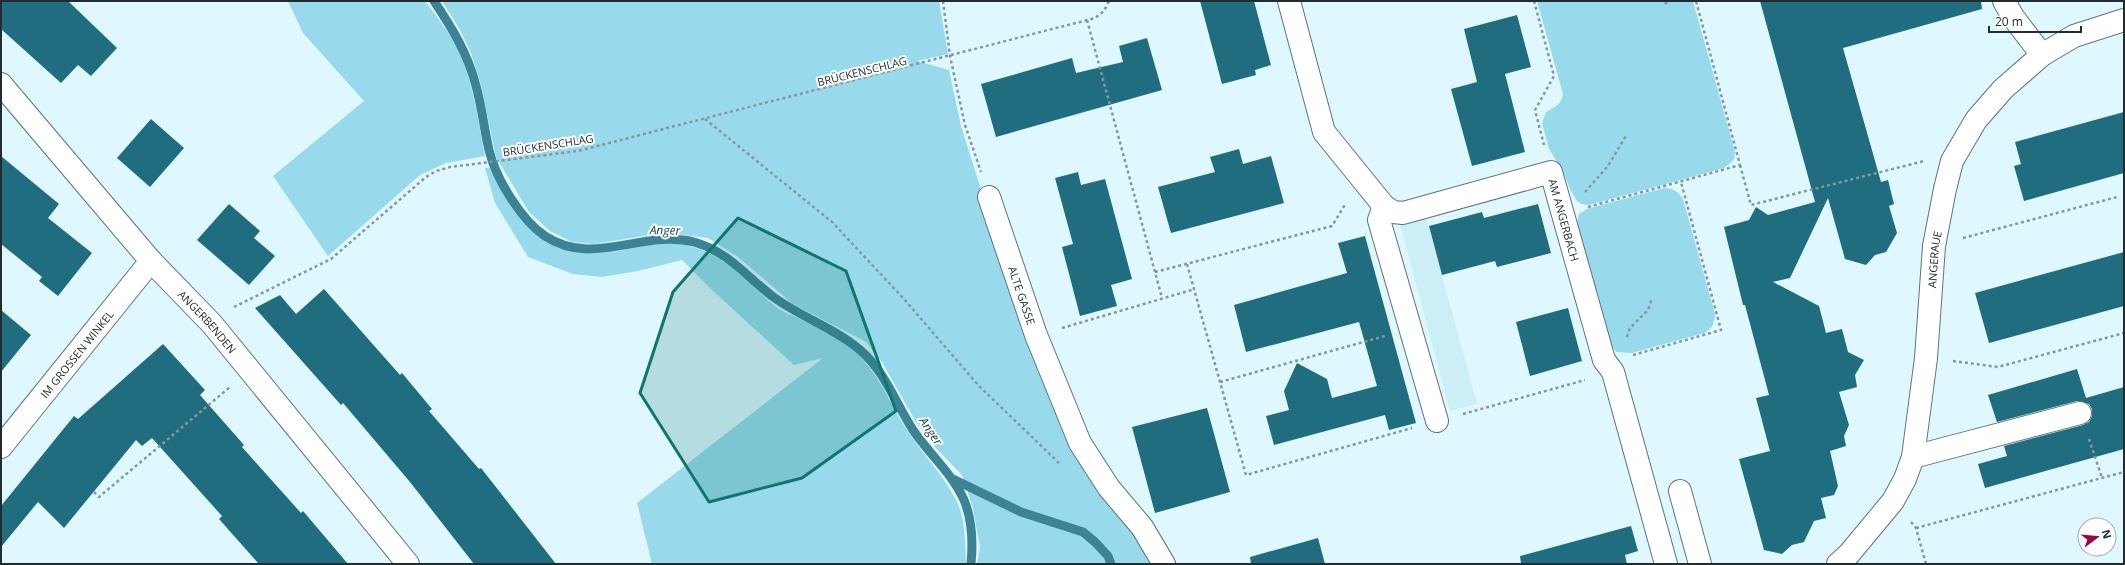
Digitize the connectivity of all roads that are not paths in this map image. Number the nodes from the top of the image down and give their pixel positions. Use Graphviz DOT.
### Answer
graph roads {
  1 [pos="1289,1"];
  2 [pos="2004,1"];
  3 [pos="2124,20"];
  4 [pos="2042,55"];
  5 [pos="1,84"];
  6 [pos="989,197"];
  7 [pos="1384,206"];
  8 [pos="151,261"];
  9 [pos="2080,413"];
  10 [pos="1437,421"];
  11 [pos="1,447"];
  12 [pos="1913,457"];
  13 [pos="1680,491"];
  14 [pos="408,564"];
  15 [pos="1164,564"];
  16 [pos="1666,564"];
  17 [pos="1700,564"];
  18 [pos="1838,564"];
  1 -- 7 [label="street, AM ANGERBACH"];
  2 -- 4 [label="street"];
  3 -- 4 [label="street, ANGERAUE"];
  4 -- 12 [label="street, ANGERAUE"];
  5 -- 8 [label="street, ANGERBENDEN"];
  6 -- 15 [label="street, ALTE GASSE"];
  7 -- 10 [label="street"];
  7 -- 16 [label="street, AM ANGERBACH"];
  8 -- 11 [label="street, IM GROSSEN WINKEL"];
  8 -- 14 [label="street, ANGERBENDEN"];
  9 -- 12 [label="street"];
  12 -- 18 [label="street, ANGERAUE"];
  13 -- 17 [label="street"];
}
